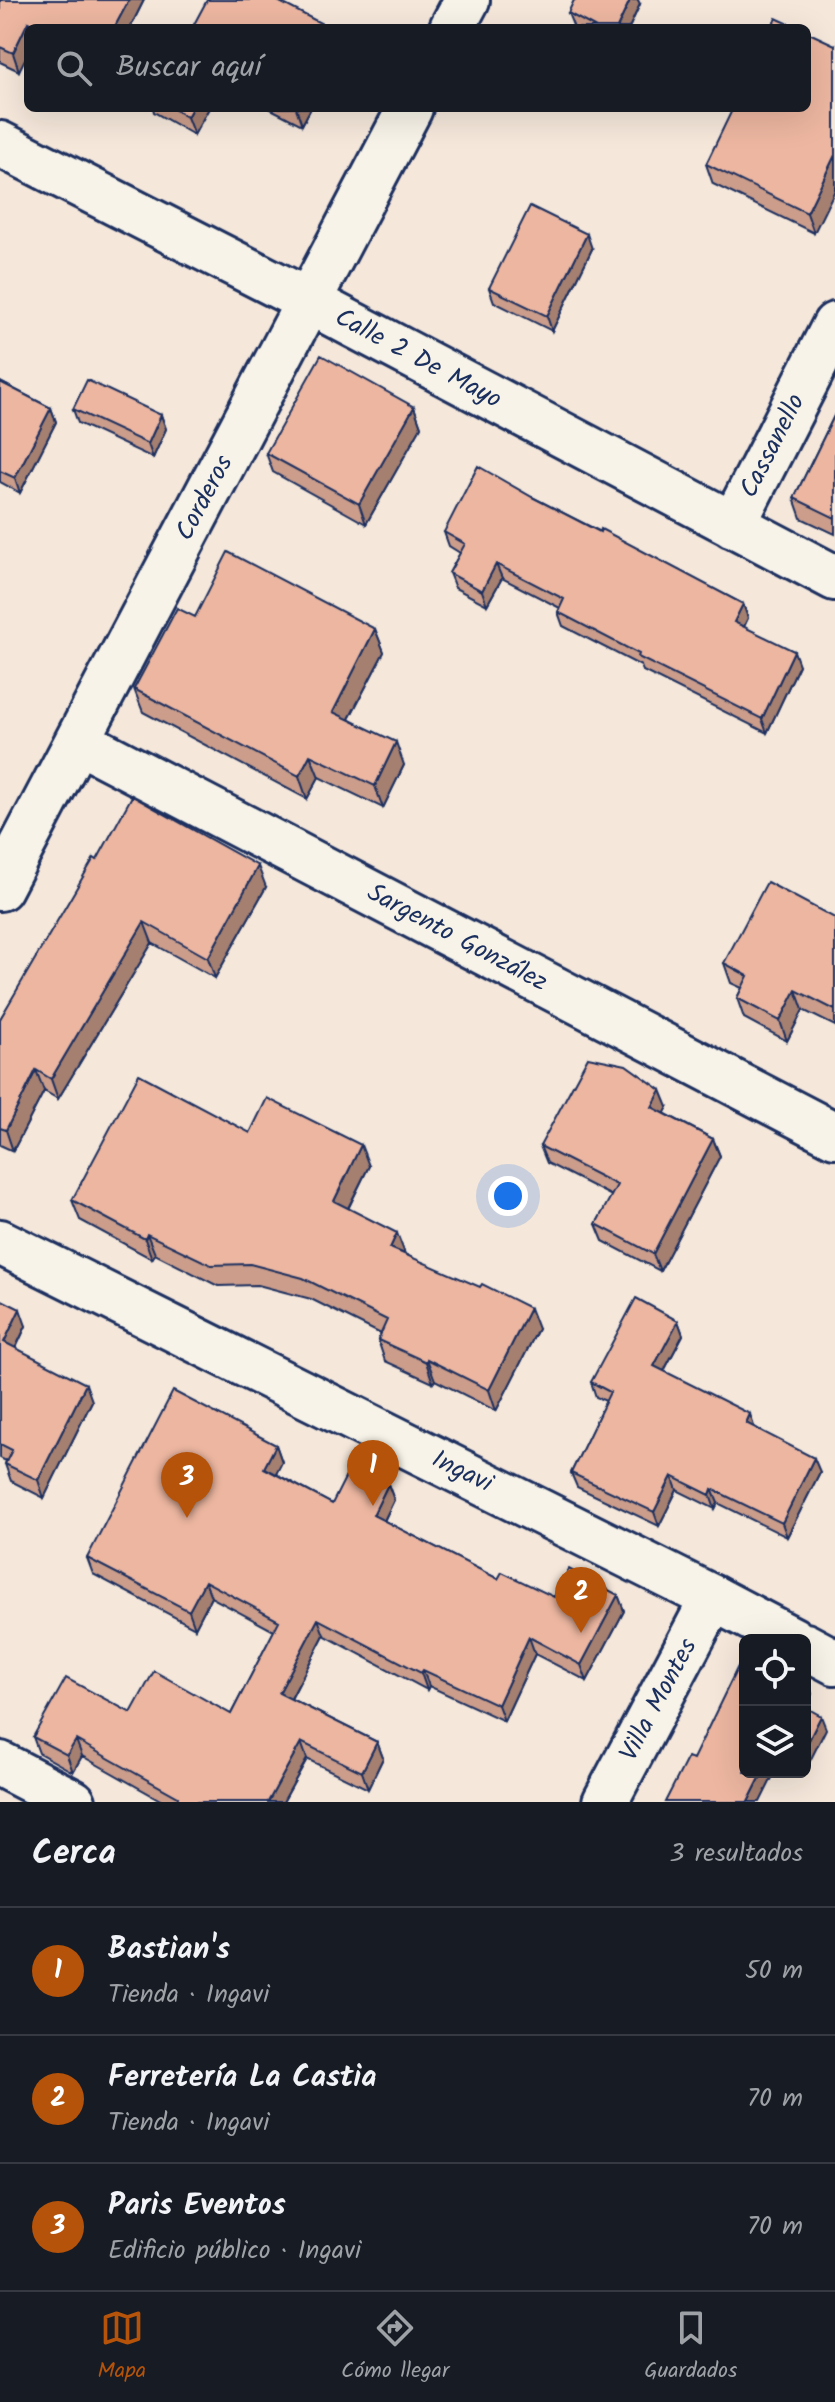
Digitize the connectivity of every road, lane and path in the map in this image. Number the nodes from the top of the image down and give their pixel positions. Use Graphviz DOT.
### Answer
graph roads {
  1 [pos="467,0"];
  2 [pos="454,24"];
  3 [pos="408,112"];
  4 [pos="0,144"];
  5 [pos="308,301"];
  6 [pos="835,325"];
  7 [pos="733,525"];
  8 [pos="835,578"];
  9 [pos="78,741"];
  10 [pos="0,888"];
  11 [pos="835,1135"];
  12 [pos="0,1242"];
  13 [pos="713,1598"];
  14 [pos="782,1634"];
  15 [pos="811,1649"];
  16 [pos="835,1662"];
  17 [pos="0,1764"];
  18 [pos="73,1802"];
  19 [pos="605,1802"];
  1 -- 2 [label="street"];
  3 -- 5 [label="street, Corderos"];
  4 -- 5 [label="street, Calle 2 De Mayo"];
  5 -- 7 [label="street, Calle 2 De Mayo"];
  5 -- 9 [label="street, Corderos"];
  6 -- 7 [label="street, Cassanello"];
  7 -- 8 [label="street, Calle 2 De Mayo"];
  9 -- 10 [label="street, Corderos"];
  9 -- 11 [label="street, Sargento González"];
  12 -- 13 [label="street, Ingavi"];
  13 -- 14 [label="street, Ingavi"];
  13 -- 19 [label="street, Villa Montes"];
  15 -- 16 [label="street"];
  17 -- 18 [label="street"];
}
